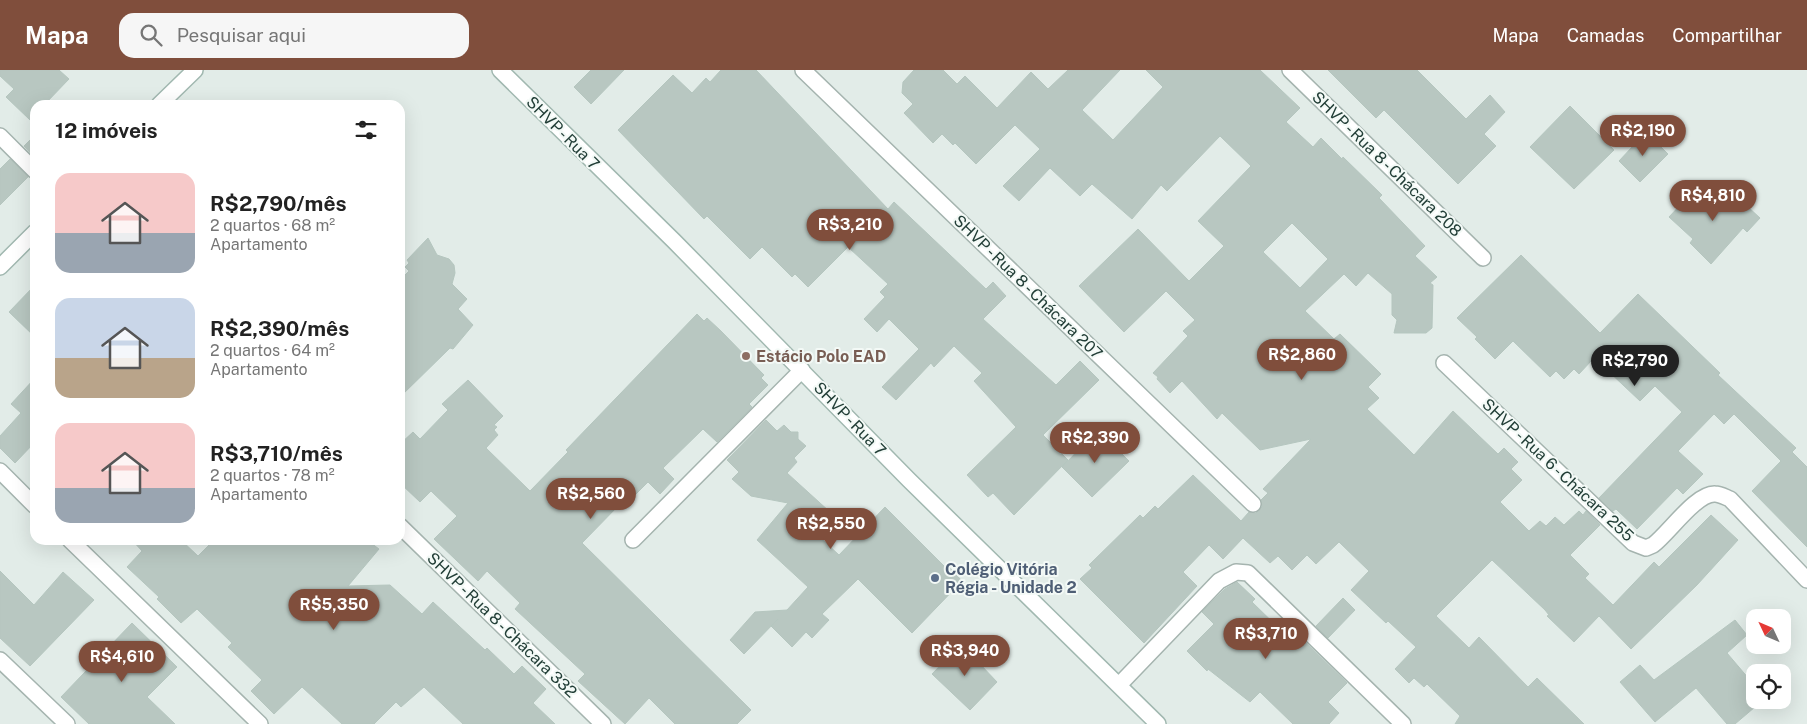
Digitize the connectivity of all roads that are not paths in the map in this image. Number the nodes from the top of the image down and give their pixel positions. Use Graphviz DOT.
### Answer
graph roads {
  1 [pos="195,70"];
  2 [pos="500,70"];
  3 [pos="803,70"];
  4 [pos="1290,70"];
  5 [pos="165,100"];
  6 [pos="0,136"];
  7 [pos="30,166"];
  8 [pos="30,237"];
  9 [pos="1483,258"];
  10 [pos="0,267"];
  11 [pos="1444,364"];
  12 [pos="802,370"];
  13 [pos="0,471"];
  14 [pos="30,501"];
  15 [pos="1254,504"];
  16 [pos="405,531"];
  17 [pos="633,540"];
  18 [pos="75,545"];
  19 [pos="1807,580"];
  20 [pos="0,660"];
  21 [pos="1120,684"];
  22 [pos="62,722"];
  23 [pos="260,724"];
  24 [pos="603,724"];
  25 [pos="1158,724"];
  26 [pos="1403,724"];
  1 -- 5 [label="street"];
  2 -- 12 [label="street, SHVP - Rua 7"];
  3 -- 15 [label="street, SHVP - Rua 8 - Chácara 207"];
  4 -- 9 [label="street, SHVP - Rua 8 - Chácara 208"];
  6 -- 7 [label="street"];
  8 -- 10 [label="street"];
  11 -- 19 [label="street, SHVP - Rua 6 - Chácara 255"];
  12 -- 17 [label="street"];
  12 -- 21 [label="street, SHVP - Rua 7"];
  13 -- 14 [label="street"];
  16 -- 24 [label="street, SHVP - Rua 8 - Chácara 332"];
  18 -- 23 [label="street"];
  20 -- 22 [label="street"];
  21 -- 25 [label="street, SHVP - Rua 7"];
  21 -- 26 [label="street"];
}
